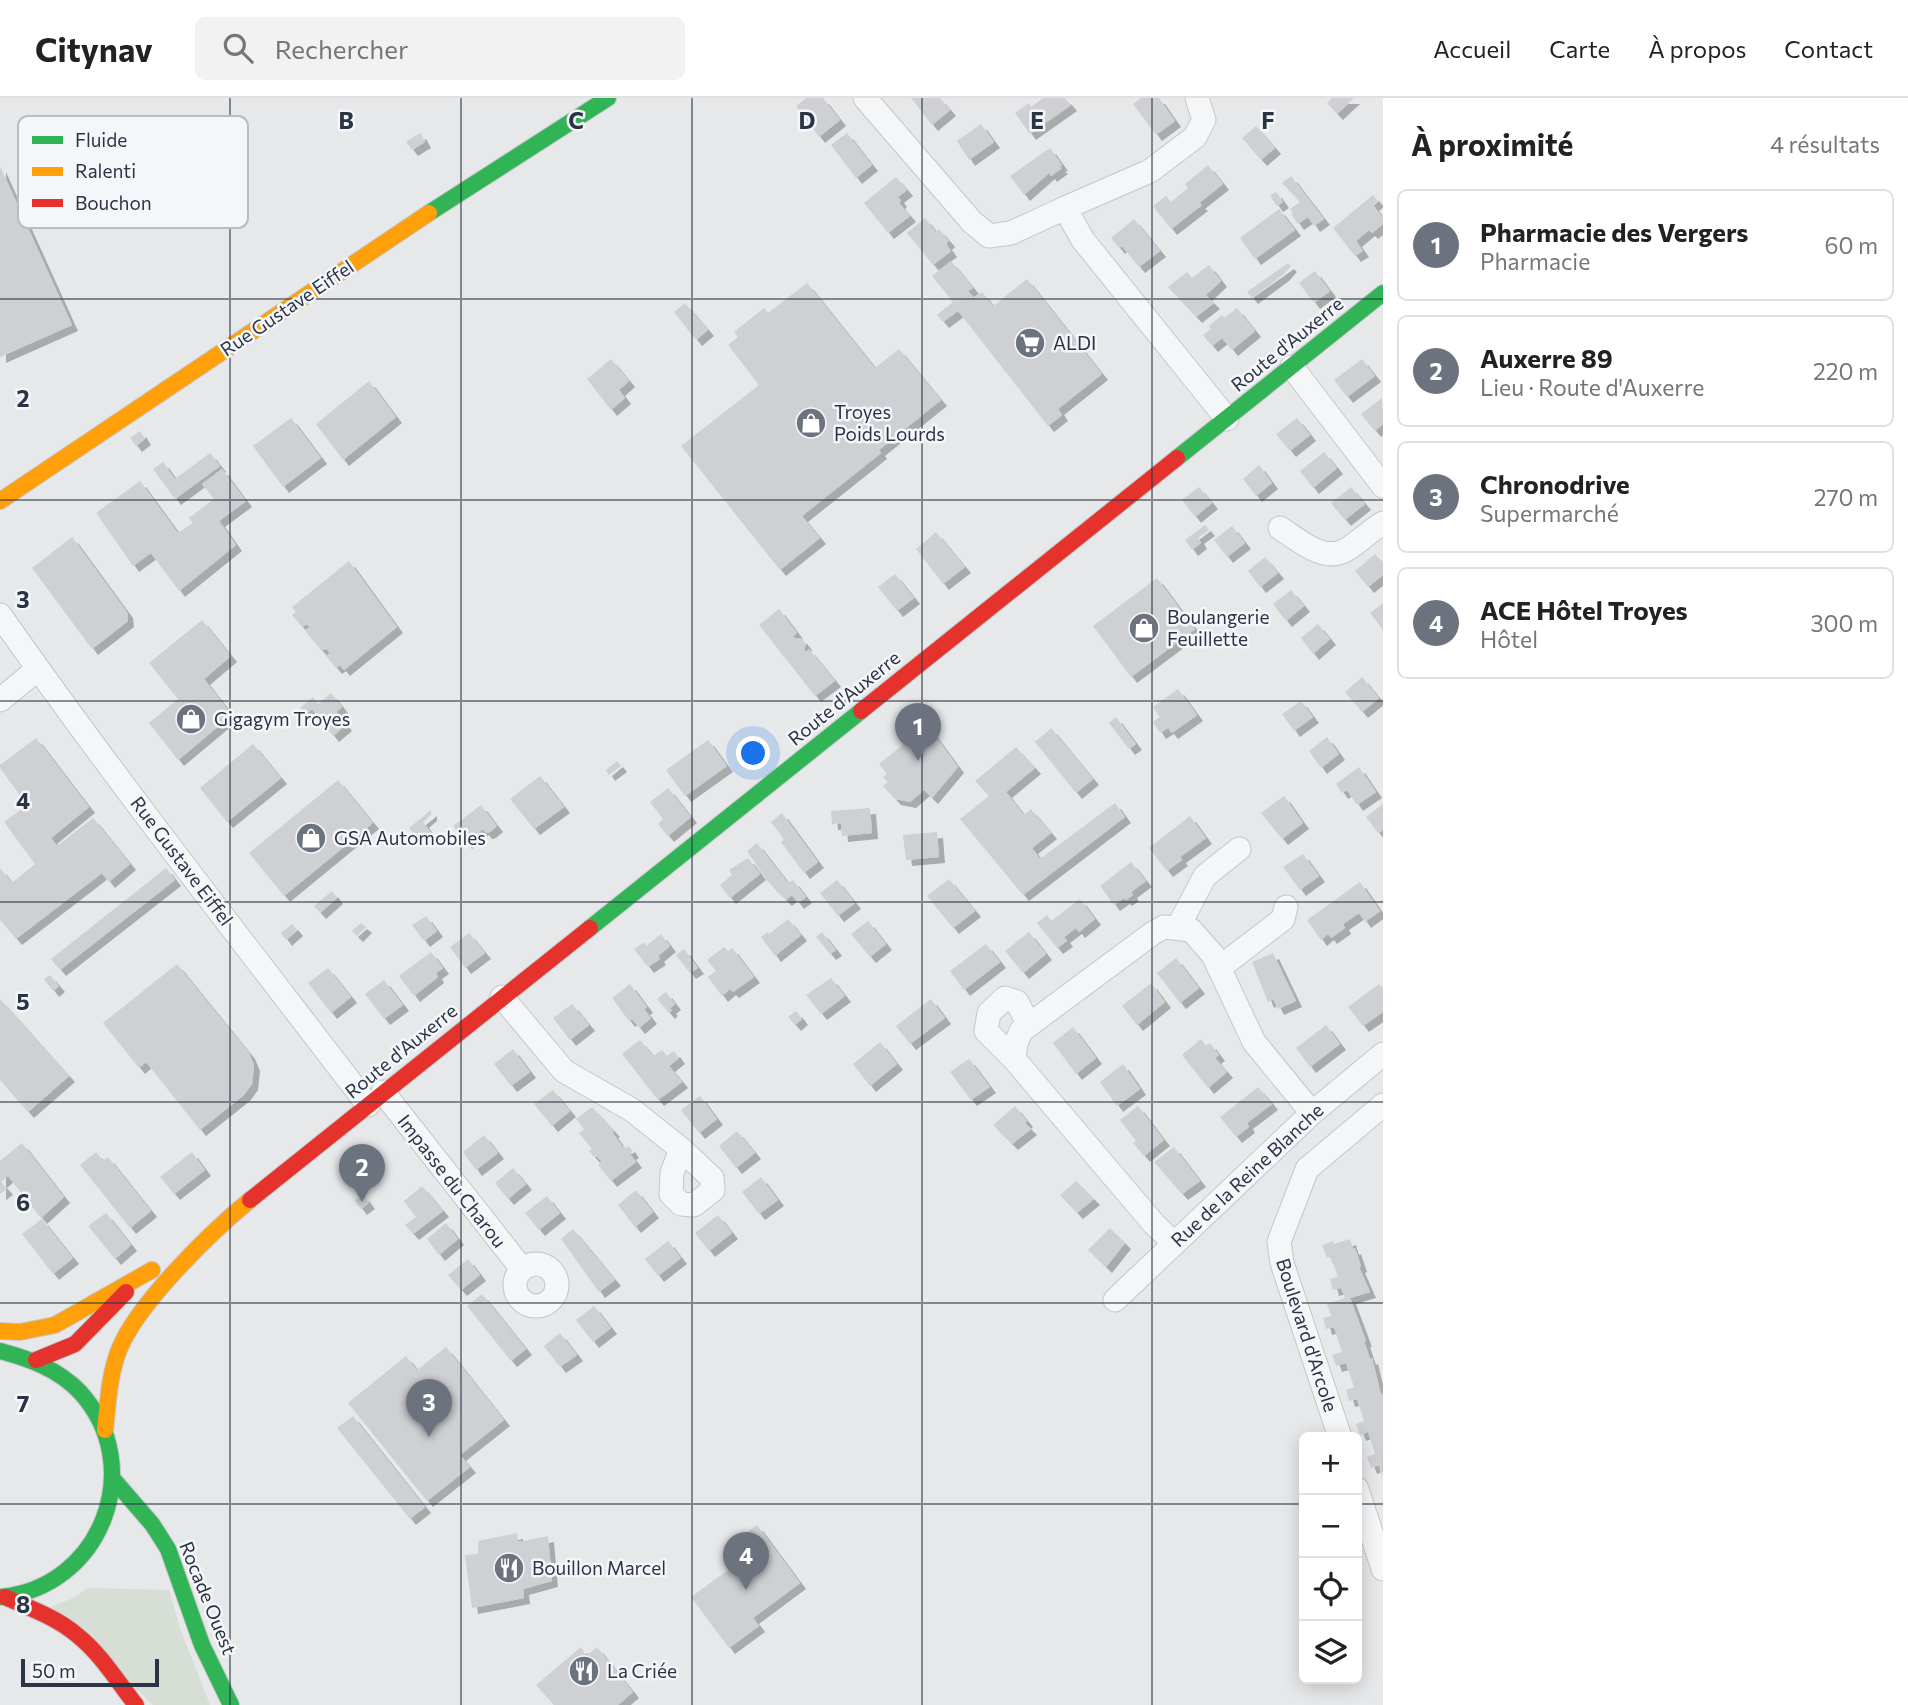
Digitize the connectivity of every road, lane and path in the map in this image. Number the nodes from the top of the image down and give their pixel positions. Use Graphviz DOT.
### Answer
graph roads {
  1 [pos="608,98"];
  2 [pos="865,98"];
  3 [pos="1197,98"];
  4 [pos="1065,208"];
  5 [pos="1383,293"];
  6 [pos="1292,367"];
  7 [pos="1227,419"];
  8 [pos="1383,486"];
  9 [pos="0,501"];
  10 [pos="1383,523"];
  11 [pos="1280,528"];
  12 [pos="0,615"];
  13 [pos="38,669"];
  14 [pos="0,700"];
  15 [pos="1239,849"];
  16 [pos="1286,907"];
  17 [pos="1178,927"];
  18 [pos="1219,968"];
  19 [pos="502,998"];
  20 [pos="1029,1025"];
  21 [pos="1383,1054"];
  22 [pos="1014,1059"];
  23 [pos="376,1099"];
  24 [pos="1383,1105"];
  25 [pos="1312,1113"];
  26 [pos="681,1149"];
  27 [pos="233,1214"];
  28 [pos="1174,1243"];
  29 [pos="522,1269"];
  30 [pos="152,1270"];
  31 [pos="1115,1300"];
  32 [pos="0,1331"];
  33 [pos="0,1351"];
  34 [pos="36,1360"];
  35 [pos="105,1430"];
  36 [pos="1337,1432"];
  37 [pos="113,1479"];
  38 [pos="1359,1495"];
  39 [pos="1383,1569"];
  40 [pos="3,1597"];
  41 [pos="136,1705"];
  42 [pos="231,1705"];
  1 -- 9 [label="main road, Rue Gustave Eiffel"];
  2 -- 4 [label="street"];
  3 -- 4 [label="street"];
  4 -- 7 [label="street"];
  5 -- 6 [label="main road, Route d'Auxerre"];
  6 -- 7 [label="main road, Route d'Auxerre"];
  6 -- 8 [label="street"];
  7 -- 19 [label="main road, Route d'Auxerre"];
  10 -- 11 [label="street"];
  12 -- 13 [label="street, Rue Gustave Eiffel"];
  13 -- 14 [label="street"];
  13 -- 23 [label="street, Rue Gustave Eiffel"];
  15 -- 17 [label="street"];
  16 -- 18 [label="street"];
  17 -- 18 [label="street"];
  17 -- 20 [label="street"];
  18 -- 25 [label="street"];
  19 -- 23 [label="main road, Route d'Auxerre"];
  19 -- 26 [label="street"];
  20 -- 22 [label="street"];
  20 -- 22 [label="street"];
  21 -- 25 [label="street, Rue de la Reine Blanche"];
  22 -- 28 [label="street"];
  23 -- 27 [label="main road, Route d'Auxerre"];
  23 -- 29 [label="street, Impasse du Charou"];
  24 -- 36 [label="street, Boulevard d'Arcole"];
  25 -- 28 [label="street, Rue de la Reine Blanche"];
  27 -- 30 [label="main road, Route d'Auxerre"];
  27 -- 35 [label="main road, Route d'Auxerre"];
  28 -- 31 [label="street, Rue de la Reine Blanche"];
  30 -- 32 [label="main road"];
  30 -- 34 [label="main road, Route d'Auxerre"];
  33 -- 34 [label="main road"];
  34 -- 35 [label="main road"];
  35 -- 37 [label="main road"];
  37 -- 40 [label="main road"];
  37 -- 42 [label="main road, Rocade Ouest"];
  38 -- 39 [label="street"];
  40 -- 41 [label="main road"];
}
